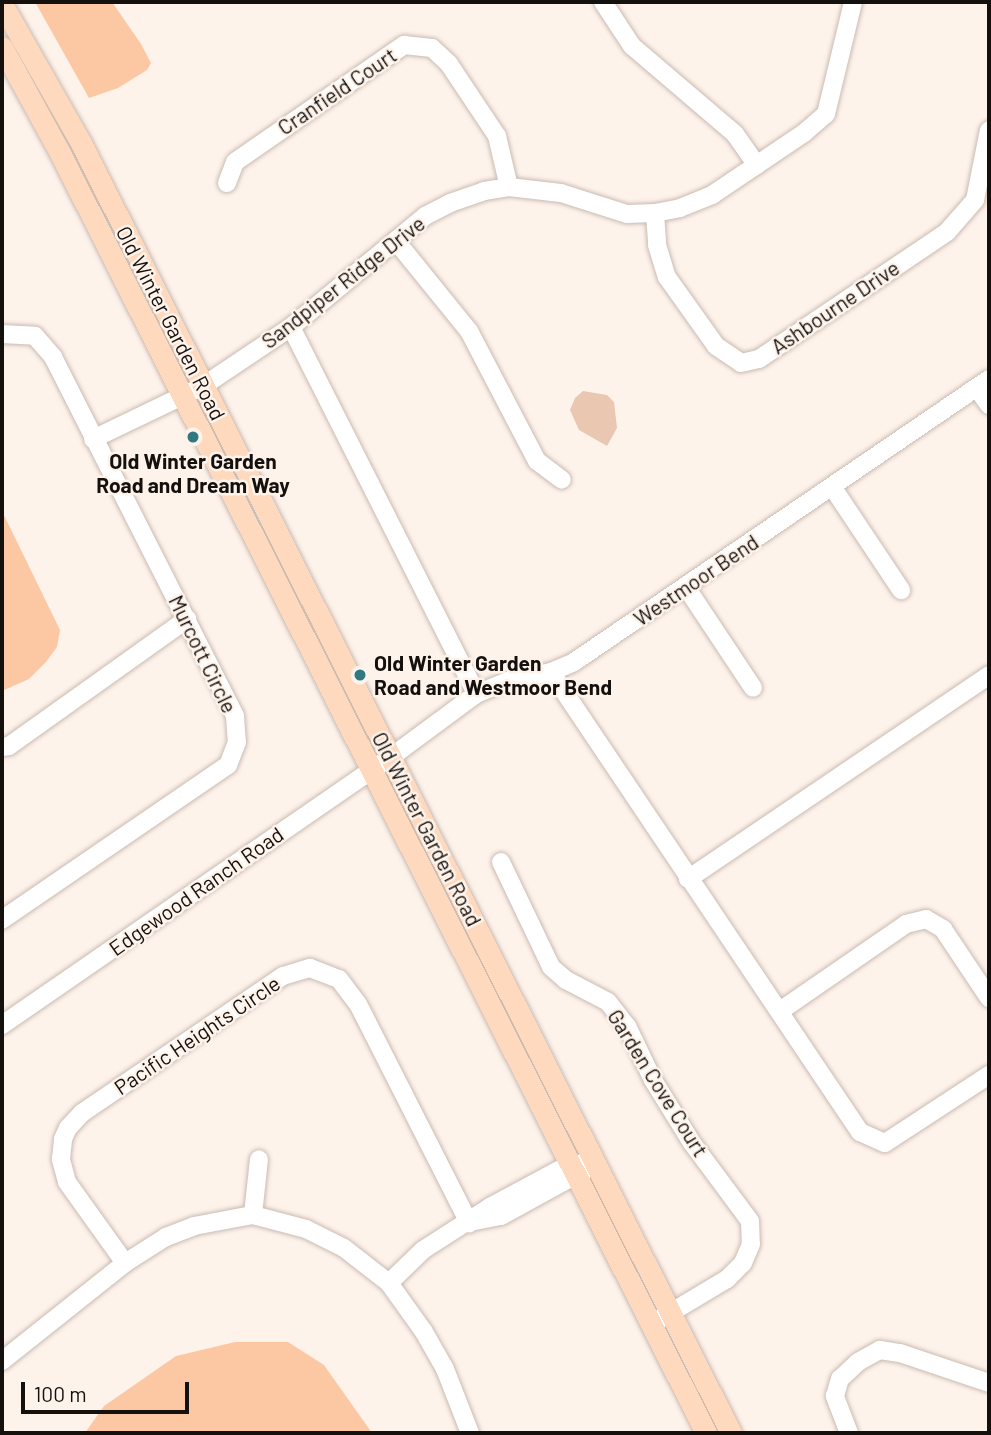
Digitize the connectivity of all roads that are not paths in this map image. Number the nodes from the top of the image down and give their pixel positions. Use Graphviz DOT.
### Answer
graph roads {
  1 [pos="603,2"];
  2 [pos="853,2"];
  3 [pos="2,4"];
  4 [pos="2,47"];
  5 [pos="989,130"];
  6 [pos="757,165"];
  7 [pos="226,183"];
  8 [pos="509,187"];
  9 [pos="655,213"];
  10 [pos="396,241"];
  11 [pos="291,327"];
  12 [pos="2,334"];
  13 [pos="983,384"];
  14 [pos="203,386"];
  15 [pos="183,397"];
  16 [pos="989,405"];
  17 [pos="93,439"];
  18 [pos="562,480"];
  19 [pos="833,488"];
  20 [pos="686,587"];
  21 [pos="901,590"];
  22 [pos="187,620"];
  23 [pos="551,672"];
  24 [pos="989,676"];
  25 [pos="753,688"];
  26 [pos="476,694"];
  27 [pos="2,747"];
  28 [pos="391,757"];
  29 [pos="373,770"];
  30 [pos="502,862"];
  31 [pos="688,879"];
  32 [pos="2,920"];
  33 [pos="989,998"];
  34 [pos="780,1011"];
  35 [pos="2,1025"];
  36 [pos="989,1075"];
  37 [pos="259,1159"];
  38 [pos="580,1168"];
  39 [pos="253,1215"];
  40 [pos="468,1223"];
  41 [pos="125,1263"];
  42 [pos="389,1283"];
  43 [pos="670,1314"];
  44 [pos="650,1324"];
  45 [pos="2,1361"];
  46 [pos="989,1383"];
  47 [pos="470,1433"];
  48 [pos="706,1433"];
  49 [pos="731,1433"];
  50 [pos="849,1433"];
  1 -- 6 [label="street"];
  2 -- 6 [label="street, Sandpiper Ridge Drive"];
  3 -- 14 [label="main road, Old Winter Garden Road"];
  4 -- 15 [label="main road, Old Winter Garden Road"];
  5 -- 9 [label="street, Ashbourne Drive"];
  6 -- 9 [label="street, Sandpiper Ridge Drive"];
  7 -- 8 [label="street, Cranfield Court"];
  8 -- 9 [label="street, Sandpiper Ridge Drive"];
  8 -- 10 [label="street, Sandpiper Ridge Drive"];
  10 -- 11 [label="street, Sandpiper Ridge Drive"];
  10 -- 18 [label="street"];
  11 -- 14 [label="street, Sandpiper Ridge Drive"];
  11 -- 26 [label="street"];
  12 -- 17 [label="street, Murcott Circle"];
  13 -- 16 [label="street"];
  13 -- 19 [label="street, Westmoor Bend"];
  14 -- 15 [label="street, Sandpiper Ridge Drive"];
  14 -- 28 [label="main road, Old Winter Garden Road"];
  15 -- 17 [label="street, Sandpiper Ridge Drive"];
  15 -- 29 [label="main road, Old Winter Garden Road"];
  17 -- 22 [label="street, Murcott Circle"];
  19 -- 20 [label="street, Westmoor Bend"];
  19 -- 21 [label="street"];
  20 -- 23 [label="street, Westmoor Bend"];
  20 -- 25 [label="street"];
  22 -- 27 [label="street"];
  22 -- 32 [label="street, Murcott Circle"];
  23 -- 26 [label="street, Westmoor Bend"];
  23 -- 31 [label="street"];
  24 -- 31 [label="street"];
  26 -- 28 [label="street, Westmoor Bend"];
  28 -- 29 [label="street, Edgewood Ranch Road"];
  28 -- 38 [label="main road, Old Winter Garden Road"];
  29 -- 35 [label="street, Edgewood Ranch Road"];
  29 -- 38 [label="main road, Old Winter Garden Road"];
  30 -- 43 [label="street, Garden Cove Court"];
  31 -- 34 [label="street"];
  33 -- 34 [label="street"];
  34 -- 36 [label="street"];
  37 -- 39 [label="street"];
  38 -- 40 [label="street"];
  38 -- 43 [label="main road, Old Winter Garden Road"];
  38 -- 44 [label="main road, Old Winter Garden Road"];
  39 -- 41 [label="street"];
  39 -- 42 [label="street"];
  40 -- 41 [label="street, Pacific Heights Circle"];
  40 -- 42 [label="street"];
  41 -- 45 [label="street"];
  42 -- 47 [label="street"];
  43 -- 44 [label="street, Garden Cove Court"];
  43 -- 49 [label="main road, Old Winter Garden Road"];
  44 -- 48 [label="main road, Old Winter Garden Road"];
  46 -- 50 [label="street"];
}
